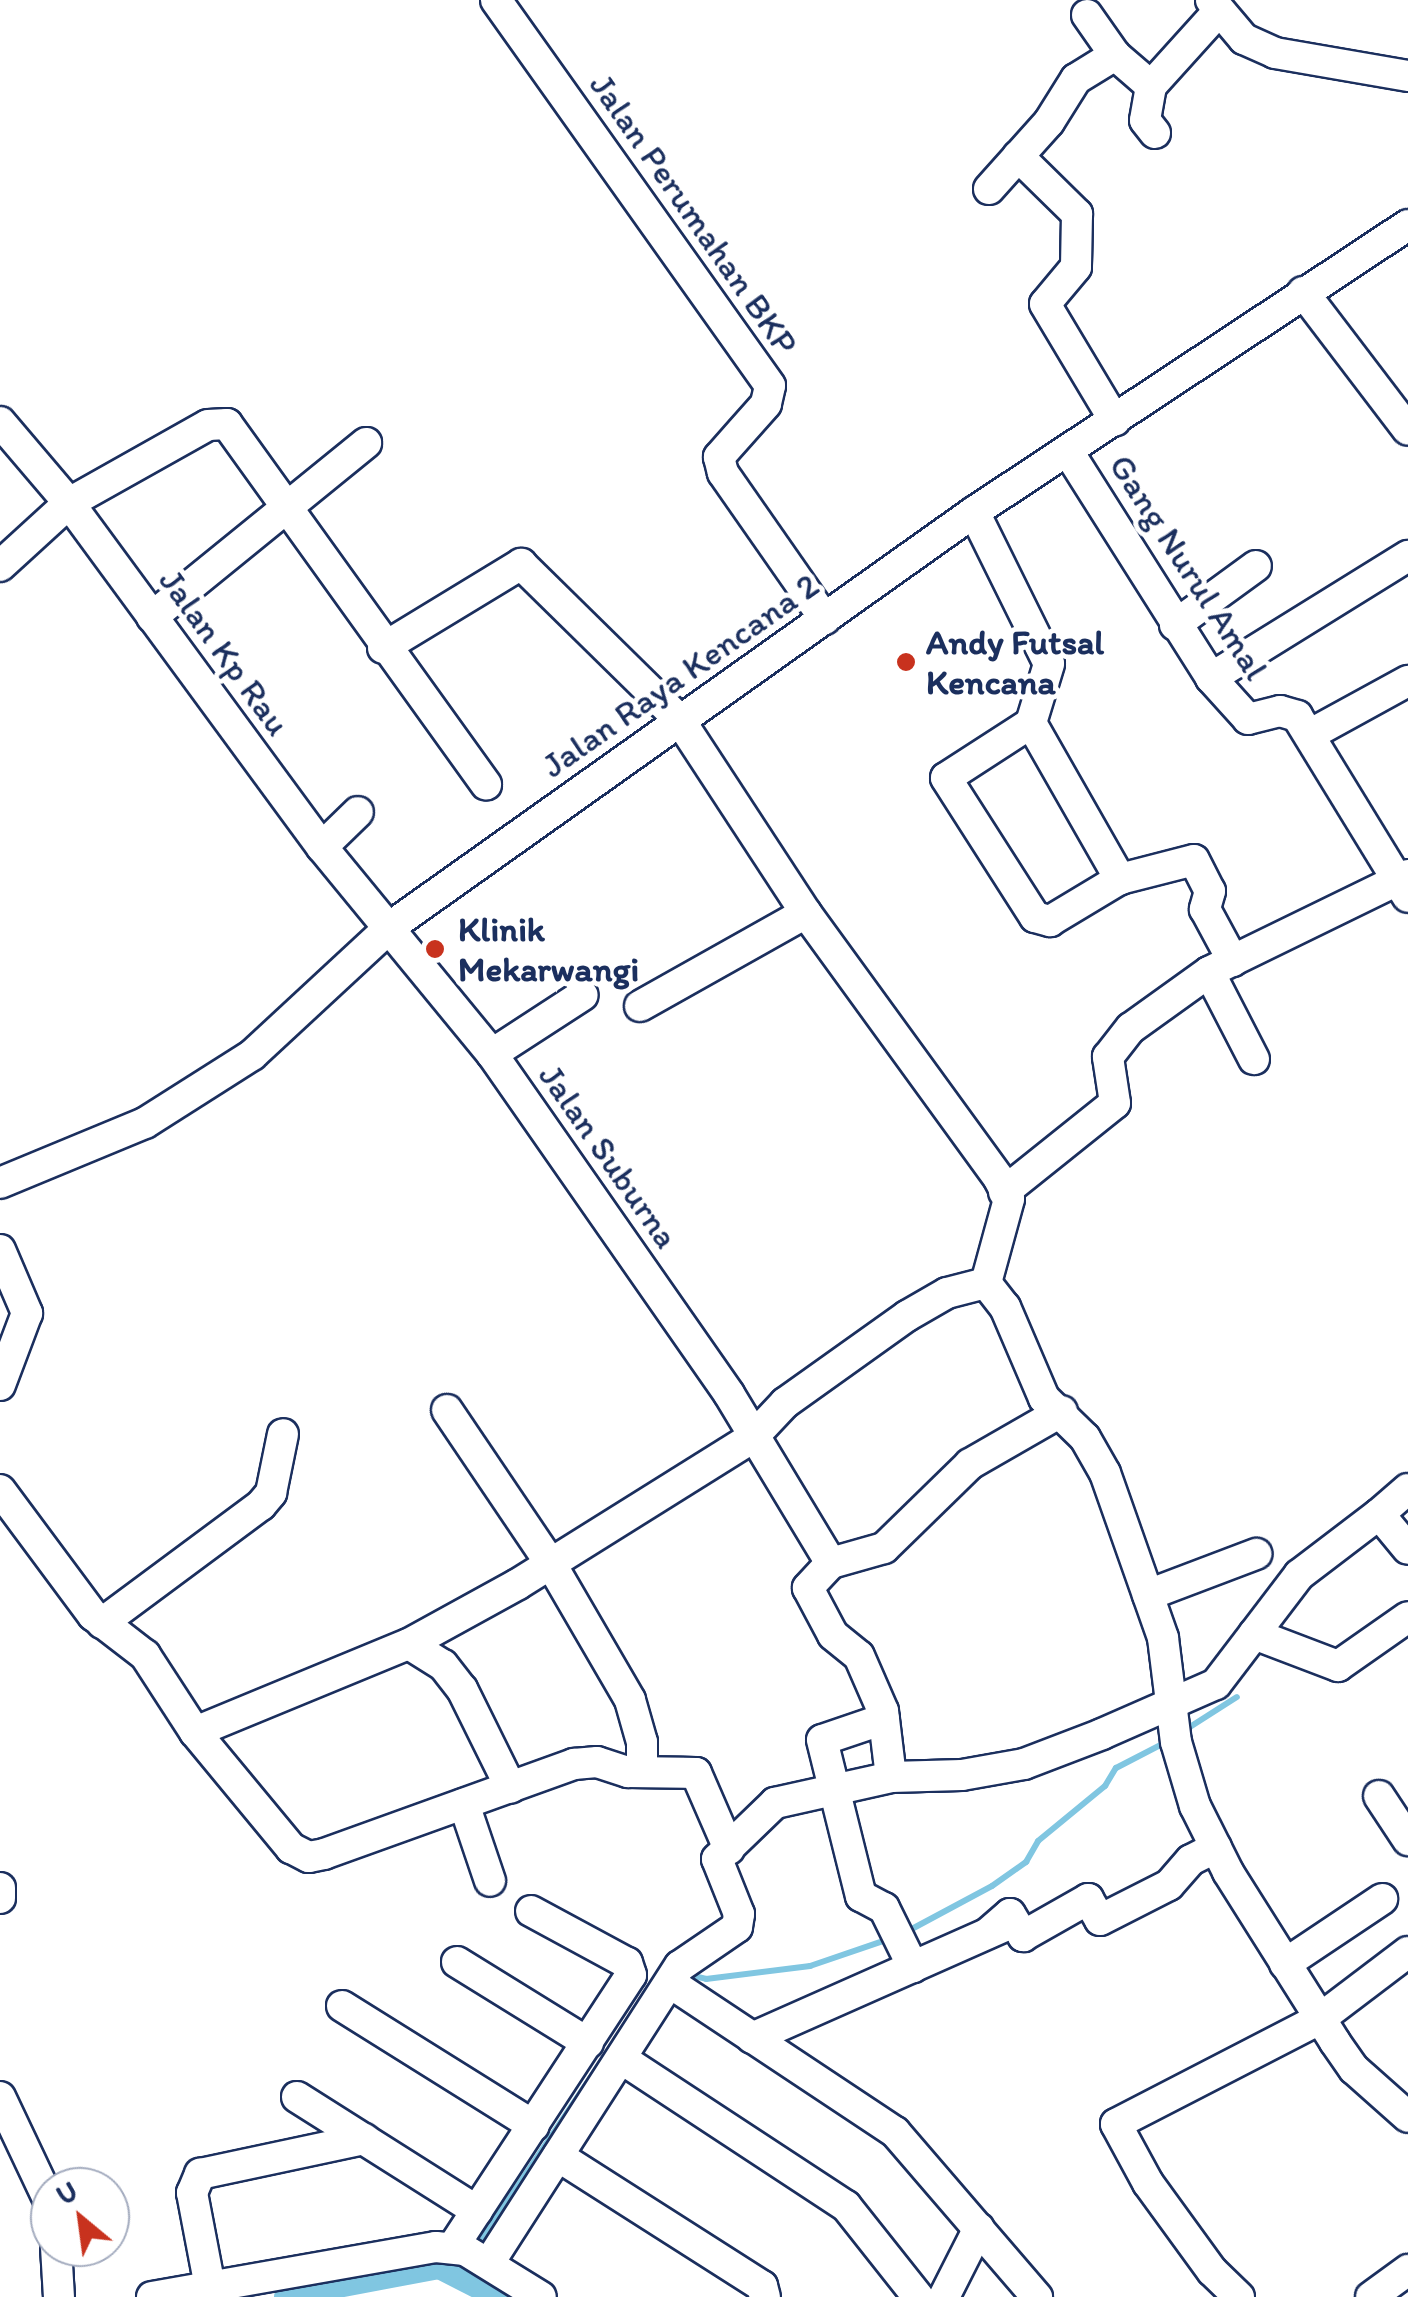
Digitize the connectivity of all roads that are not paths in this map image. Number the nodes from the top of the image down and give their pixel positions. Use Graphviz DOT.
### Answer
graph roads {
  1 [pos="496,0"];
  2 [pos="1214,7"];
  3 [pos="1088,15"];
  4 [pos="1115,56"];
  5 [pos="1408,76"];
  6 [pos="1151,86"];
  7 [pos="1155,133"];
  8 [pos="1018,156"];
  9 [pos="990,189"];
  10 [pos="1408,225"];
  11 [pos="1303,292"];
  12 [pos="1115,421"];
  13 [pos="0,422"];
  14 [pos="1408,430"];
  15 [pos="366,443"];
  16 [pos="1069,452"];
  17 [pos="69,504"];
  18 [pos="281,508"];
  19 [pos="974,512"];
  20 [pos="1408,556"];
  21 [pos="0,566"];
  22 [pos="1256,566"];
  23 [pos="152,617"];
  24 [pos="825,619"];
  25 [pos="1175,625"];
  26 [pos="383,648"];
  27 [pos="1210,678"];
  28 [pos="1408,682"];
  29 [pos="679,720"];
  30 [pos="1031,724"];
  31 [pos="1310,734"];
  32 [pos="486,785"];
  33 [pos="358,812"];
  34 [pos="322,848"];
  35 [pos="1120,879"];
  36 [pos="1404,884"];
  37 [pos="806,913"];
  38 [pos="390,926"];
  39 [pos="1221,966"];
  40 [pos="583,995"];
  41 [pos="640,1006"];
  42 [pos="492,1054"];
  43 [pos="1254,1059"];
  44 [pos="0,1183"];
  45 [pos="1004,1192"];
  46 [pos="0,1250"];
  47 [pos="986,1283"];
  48 [pos="0,1385"];
  49 [pos="447,1410"];
  50 [pos="1062,1411"];
  51 [pos="283,1434"];
  52 [pos="753,1437"];
  53 [pos="1408,1489"];
  54 [pos="0,1490"];
  55 [pos="1380,1514"];
  56 [pos="1408,1549"];
  57 [pos="1256,1554"];
  58 [pos="831,1563"];
  59 [pos="551,1564"];
  60 [pos="1148,1594"];
  61 [pos="1408,1618"];
  62 [pos="102,1623"];
  63 [pos="1254,1634"];
  64 [pos="409,1644"];
  65 [pos="884,1719"];
  66 [pos="1174,1726"];
  67 [pos="195,1732"];
  68 [pos="642,1772"];
  69 [pos="891,1777"];
  70 [pos="511,1788"];
  71 [pos="834,1792"];
  72 [pos="1379,1796"];
  73 [pos="464,1804"];
  74 [pos="1408,1840"];
  75 [pos="1216,1846"];
  76 [pos="729,1849"];
  77 [pos="490,1881"];
  78 [pos="0,1888"];
  79 [pos="0,1898"];
  80 [pos="1382,1899"];
  81 [pos="531,1911"];
  82 [pos="903,1948"];
  83 [pos="1408,1952"];
  84 [pos="457,1962"];
  85 [pos="1286,1964"];
  86 [pos="676,1976"];
  87 [pos="342,2006"];
  88 [pos="1321,2018"];
  89 [pos="752,2038"];
  90 [pos="588,2043"];
  91 [pos="622,2059"];
  92 [pos="0,2096"];
  93 [pos="297,2098"];
  94 [pos="1408,2117"];
  95 [pos="534,2126"];
  96 [pos="364,2139"];
  97 [pos="0,2141"];
  98 [pos="27,2156"];
  99 [pos="558,2156"];
  100 [pos="32,2167"];
  101 [pos="477,2210"];
  102 [pos="979,2228"];
  103 [pos="453,2247"];
  104 [pos="489,2263"];
  105 [pos="57,2267"];
  106 [pos="1408,2270"];
  107 [pos="210,2287"];
  108 [pos="766,2293"];
  109 [pos="59,2297"];
  110 [pos="152,2297"];
  111 [pos="540,2297"];
  112 [pos="918,2297"];
  113 [pos="944,2297"];
  114 [pos="1037,2297"];
  115 [pos="1240,2297"];
  116 [pos="1371,2297"];
  1 -- 24 [label="street, Jalan Perumahan BKP"];
  2 -- 5 [label="street"];
  2 -- 6 [label="street"];
  3 -- 4 [label="street"];
  4 -- 6 [label="street"];
  4 -- 8 [label="street"];
  6 -- 7 [label="street"];
  8 -- 9 [label="street"];
  8 -- 12 [label="street"];
  10 -- 11 [label="street, Jalan Raya Kencana 2"];
  11 -- 12 [label="street, Jalan Raya Kencana 2"];
  11 -- 14 [label="street"];
  12 -- 16 [label="street, Jalan Raya Kencana 2"];
  13 -- 17 [label="street, Jalan Kp Rau"];
  15 -- 18 [label="street"];
  16 -- 19 [label="street, Jalan Raya Kencana 2"];
  16 -- 25 [label="street, Gang Nurul Amal"];
  17 -- 18 [label="street"];
  17 -- 21 [label="street"];
  17 -- 23 [label="street, Jalan Kp Rau"];
  18 -- 23 [label="street"];
  18 -- 26 [label="street"];
  19 -- 24 [label="street, Jalan Raya Kencana 2"];
  19 -- 30 [label="street"];
  20 -- 27 [label="street"];
  22 -- 25 [label="street"];
  23 -- 34 [label="street, Jalan Kp Rau"];
  24 -- 29 [label="street, Jalan Raya Kencana 2"];
  25 -- 27 [label="street, Gang Nurul Amal"];
  26 -- 29 [label="street"];
  26 -- 32 [label="street"];
  27 -- 31 [label="street, Gang Nurul Amal"];
  28 -- 31 [label="street"];
  29 -- 37 [label="street"];
  29 -- 38 [label="street, Jalan Raya Kencana 2"];
  30 -- 35 [label="street"];
  30 -- 35 [label="street"];
  31 -- 36 [label="street"];
  33 -- 34 [label="street"];
  34 -- 38 [label="street, Jalan Kp Rau"];
  35 -- 39 [label="street"];
  36 -- 39 [label="street"];
  37 -- 41 [label="street"];
  37 -- 45 [label="street"];
  38 -- 42 [label="street, Jalan Suburna"];
  38 -- 44 [label="street, Jalan Raya Kencana 2"];
  39 -- 43 [label="street"];
  39 -- 45 [label="street"];
  40 -- 42 [label="street"];
  42 -- 52 [label="street, Jalan Suburna"];
  45 -- 47 [label="street"];
  46 -- 48 [label="street"];
  47 -- 50 [label="street"];
  47 -- 52 [label="street"];
  49 -- 59 [label="street"];
  50 -- 58 [label="street"];
  50 -- 60 [label="street"];
  51 -- 62 [label="street"];
  52 -- 58 [label="street, Jalan Suburna"];
  52 -- 59 [label="street"];
  53 -- 55 [label="street"];
  54 -- 62 [label="street"];
  55 -- 56 [label="street"];
  55 -- 63 [label="street"];
  57 -- 60 [label="street"];
  58 -- 65 [label="street"];
  59 -- 64 [label="street"];
  59 -- 68 [label="street"];
  60 -- 66 [label="street"];
  61 -- 63 [label="street"];
  62 -- 67 [label="street"];
  63 -- 66 [label="street"];
  64 -- 67 [label="street"];
  64 -- 70 [label="street"];
  65 -- 69 [label="street"];
  65 -- 71 [label="street"];
  66 -- 69 [label="street"];
  66 -- 75 [label="street"];
  67 -- 73 [label="street"];
  68 -- 70 [label="street"];
  68 -- 76 [label="street"];
  69 -- 71 [label="street"];
  70 -- 73 [label="street"];
  71 -- 76 [label="street"];
  71 -- 82 [label="street"];
  72 -- 74 [label="street"];
  73 -- 77 [label="street"];
  75 -- 82 [label="street"];
  75 -- 85 [label="street"];
  76 -- 86 [label="street"];
  78 -- 79 [label="street"];
  80 -- 85 [label="street"];
  81 -- 90 [label="street"];
  82 -- 89 [label="street"];
  83 -- 88 [label="street"];
  84 -- 90 [label="street"];
  85 -- 88 [label="street"];
  86 -- 89 [label="street"];
  86 -- 91 [label="street"];
  87 -- 95 [label="street"];
  88 -- 94 [label="street"];
  88 -- 115 [label="street"];
  89 -- 102 [label="street"];
  90 -- 95 [label="street"];
  91 -- 99 [label="street"];
  91 -- 112 [label="street"];
  92 -- 98 [label="street"];
  93 -- 96 [label="street"];
  95 -- 101 [label="street"];
  96 -- 101 [label="street"];
  96 -- 107 [label="street"];
  97 -- 98 [label="street"];
  98 -- 100 [label="street"];
  99 -- 104 [label="street"];
  99 -- 108 [label="street"];
  101 -- 103 [label="street"];
  102 -- 113 [label="street"];
  102 -- 114 [label="street"];
  103 -- 104 [label="street"];
  103 -- 107 [label="street"];
  104 -- 111 [label="street"];
  105 -- 109 [label="street"];
  106 -- 116 [label="street"];
  107 -- 110 [label="street"];
}
